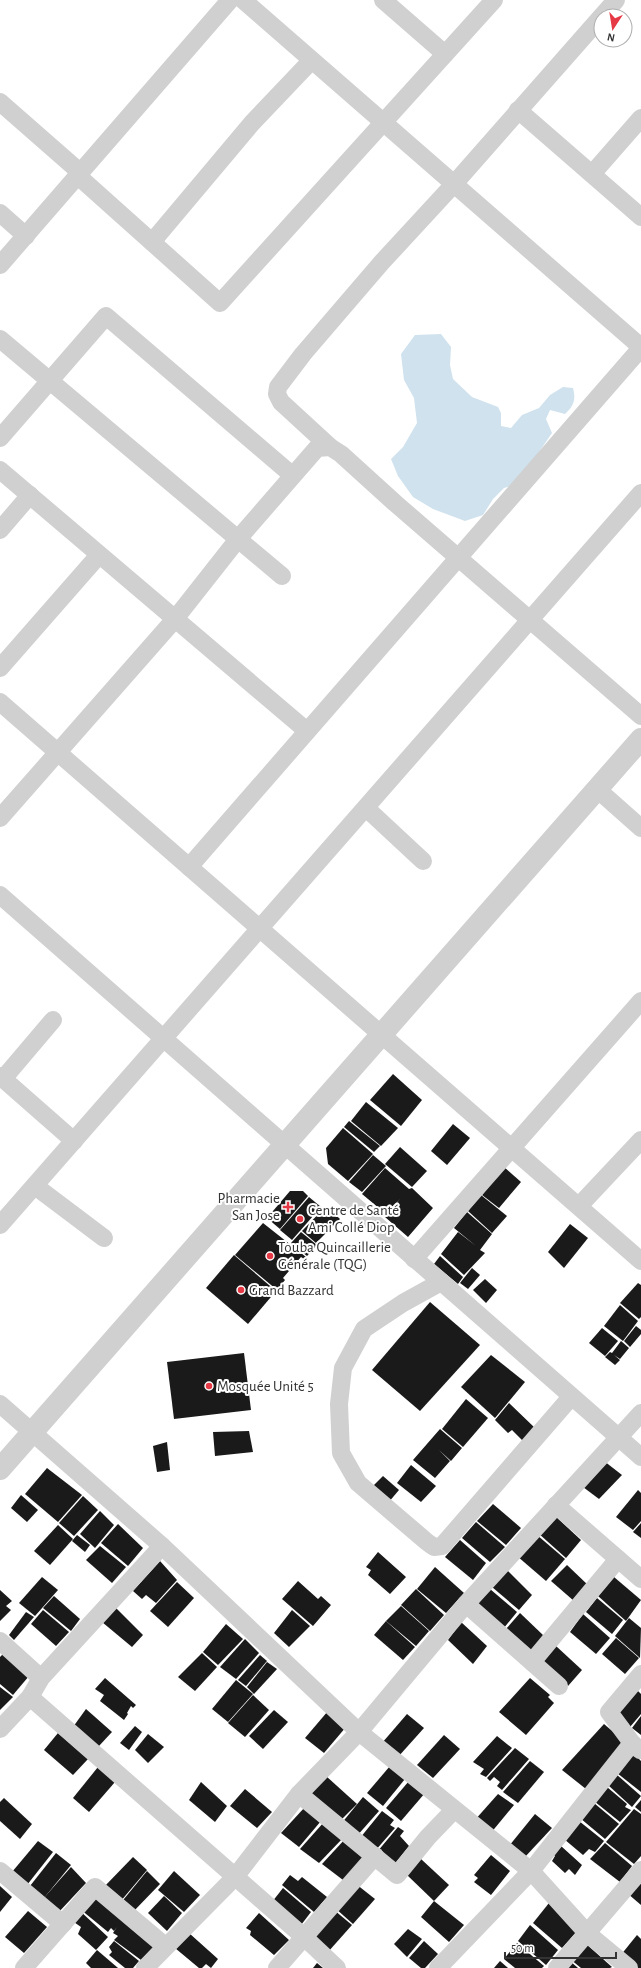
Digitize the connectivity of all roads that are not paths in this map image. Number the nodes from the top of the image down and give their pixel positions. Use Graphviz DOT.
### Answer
graph roads {
  1 [pos="230,0"];
  2 [pos="243,0"];
  3 [pos="383,0"];
  4 [pos="494,0"];
  5 [pos="616,0"];
  6 [pos="608,8"];
  7 [pos="593,25"];
  8 [pos="445,54"];
  9 [pos="311,61"];
  10 [pos="0,102"];
  11 [pos="518,110"];
  12 [pos="641,118"];
  13 [pos="383,123"];
  14 [pos="80,174"];
  15 [pos="592,174"];
  16 [pos="454,184"];
  17 [pos="0,213"];
  18 [pos="641,217"];
  19 [pos="26,236"];
  20 [pos="152,242"];
  21 [pos="0,265"];
  22 [pos="0,339"];
  23 [pos="641,348"];
  24 [pos="50,381"];
  25 [pos="0,438"];
  26 [pos="330,447"];
  27 [pos="0,470"];
  28 [pos="292,475"];
  29 [pos="641,493"];
  30 [pos="30,495"];
  31 [pos="0,530"];
  32 [pos="238,539"];
  33 [pos="99,555"];
  34 [pos="458,558"];
  35 [pos="282,576"];
  36 [pos="175,619"];
  37 [pos="530,620"];
  38 [pos="0,668"];
  39 [pos="0,702"];
  40 [pos="641,716"];
  41 [pos="307,731"];
  42 [pos="641,739"];
  43 [pos="57,752"];
  44 [pos="597,789"];
  45 [pos="366,808"];
  46 [pos="0,818"];
  47 [pos="641,828"];
  48 [pos="423,861"];
  49 [pos="189,867"];
  50 [pos="0,895"];
  51 [pos="260,928"];
  52 [pos="641,1001"];
  53 [pos="53,1020"];
  54 [pos="382,1034"];
  55 [pos="164,1038"];
  56 [pos="2,1078"];
  57 [pos="74,1141"];
  58 [pos="285,1145"];
  59 [pos="639,1145"];
  60 [pos="512,1148"];
  61 [pos="34,1186"];
  62 [pos="579,1206"];
  63 [pos="0,1225"];
  64 [pos="104,1238"];
  65 [pos="414,1258"];
  66 [pos="641,1261"];
  67 [pos="441,1282"];
  68 [pos="571,1396"];
  69 [pos="0,1404"];
  70 [pos="641,1413"];
  71 [pos="32,1432"];
  72 [pos="619,1438"];
  73 [pos="641,1457"];
  74 [pos="0,1470"];
  75 [pos="556,1506"];
  76 [pos="162,1546"];
  77 [pos="618,1559"];
  78 [pos="641,1579"];
  79 [pos="466,1604"];
  80 [pos="0,1641"];
  81 [pos="532,1662"];
  82 [pos="641,1674"];
  83 [pos="41,1678"];
  84 [pos="559,1686"];
  85 [pos="30,1697"];
  86 [pos="0,1729"];
  87 [pos="359,1732"];
  88 [pos="636,1746"];
  89 [pos="299,1794"];
  90 [pos="454,1810"];
  91 [pos="375,1856"];
  92 [pos="641,1870"];
  93 [pos="0,1871"];
  94 [pos="531,1872"];
  95 [pos="235,1877"];
  96 [pos="63,1924"];
  97 [pos="588,1934"];
  98 [pos="304,1937"];
  99 [pos="164,1946"];
  100 [pos="24,1968"];
  101 [pos="145,1968"];
  102 [pos="277,1968"];
  103 [pos="337,1968"];
  104 [pos="438,1968"];
  105 [pos="557,1968"];
  106 [pos="629,1968"];
  1 -- 14 [label="street"];
  2 -- 9 [label="street"];
  3 -- 8 [label="street"];
  4 -- 8 [label="street"];
  5 -- 6 [label="street"];
  7 -- 11 [label="street"];
  8 -- 13 [label="street"];
  9 -- 13 [label="street"];
  9 -- 20 [label="street"];
  10 -- 14 [label="street"];
  11 -- 15 [label="street"];
  11 -- 16 [label="street"];
  12 -- 15 [label="street"];
  13 -- 16 [label="street"];
  13 -- 20 [label="street"];
  14 -- 19 [label="street"];
  14 -- 20 [label="street"];
  15 -- 18 [label="street"];
  16 -- 23 [label="street"];
  16 -- 26 [label="street"];
  17 -- 19 [label="street"];
  19 -- 21 [label="street"];
  22 -- 24 [label="street"];
  23 -- 34 [label="street"];
  24 -- 25 [label="street"];
  24 -- 28 [label="street"];
  24 -- 32 [label="street"];
  26 -- 28 [label="street"];
  26 -- 34 [label="street"];
  27 -- 30 [label="street"];
  28 -- 32 [label="street"];
  29 -- 37 [label="street"];
  30 -- 31 [label="street"];
  30 -- 33 [label="street"];
  32 -- 35 [label="street"];
  32 -- 36 [label="street"];
  33 -- 36 [label="street"];
  33 -- 38 [label="street"];
  34 -- 37 [label="street"];
  34 -- 41 [label="street"];
  36 -- 41 [label="street"];
  36 -- 43 [label="street"];
  37 -- 40 [label="street"];
  37 -- 45 [label="street"];
  39 -- 43 [label="street"];
  41 -- 49 [label="street"];
  42 -- 44 [label="street"];
  43 -- 46 [label="street"];
  43 -- 49 [label="street"];
  44 -- 47 [label="street"];
  44 -- 54 [label="street"];
  45 -- 48 [label="street"];
  45 -- 51 [label="street"];
  49 -- 51 [label="street"];
  50 -- 55 [label="street"];
  51 -- 54 [label="street"];
  51 -- 55 [label="street"];
  52 -- 60 [label="street"];
  53 -- 56 [label="street"];
  54 -- 58 [label="street"];
  54 -- 60 [label="street"];
  55 -- 57 [label="street"];
  55 -- 58 [label="street"];
  56 -- 57 [label="street"];
  57 -- 61 [label="street"];
  58 -- 65 [label="street"];
  58 -- 71 [label="street"];
  59 -- 62 [label="street"];
  60 -- 62 [label="street"];
  60 -- 65 [label="street"];
  61 -- 63 [label="street"];
  61 -- 64 [label="street"];
  62 -- 66 [label="street"];
  65 -- 67 [label="street"];
  67 -- 68 [label="street"];
  67 -- 68 [label="street"];
  68 -- 72 [label="street"];
  69 -- 71 [label="street"];
  70 -- 72 [label="street"];
  71 -- 74 [label="street"];
  71 -- 76 [label="street"];
  72 -- 73 [label="street"];
  72 -- 75 [label="street"];
  75 -- 77 [label="street"];
  75 -- 79 [label="street"];
  76 -- 83 [label="street"];
  76 -- 87 [label="street"];
  77 -- 78 [label="street"];
  77 -- 81 [label="street"];
  79 -- 81 [label="street"];
  79 -- 87 [label="street"];
  80 -- 83 [label="street"];
  81 -- 84 [label="street"];
  82 -- 88 [label="street"];
  83 -- 85 [label="street"];
  85 -- 86 [label="street"];
  85 -- 95 [label="street"];
  87 -- 89 [label="street"];
  87 -- 90 [label="street"];
  88 -- 94 [label="street"];
  89 -- 91 [label="street"];
  89 -- 95 [label="street"];
  90 -- 91 [label="street"];
  90 -- 94 [label="street"];
  91 -- 98 [label="street"];
  92 -- 97 [label="street"];
  93 -- 96 [label="street"];
  94 -- 97 [label="street"];
  94 -- 104 [label="street"];
  95 -- 98 [label="street"];
  95 -- 99 [label="street"];
  96 -- 99 [label="street"];
  96 -- 100 [label="street"];
  97 -- 105 [label="street"];
  97 -- 106 [label="street"];
  98 -- 102 [label="street"];
  98 -- 103 [label="street"];
  99 -- 101 [label="street"];
}
